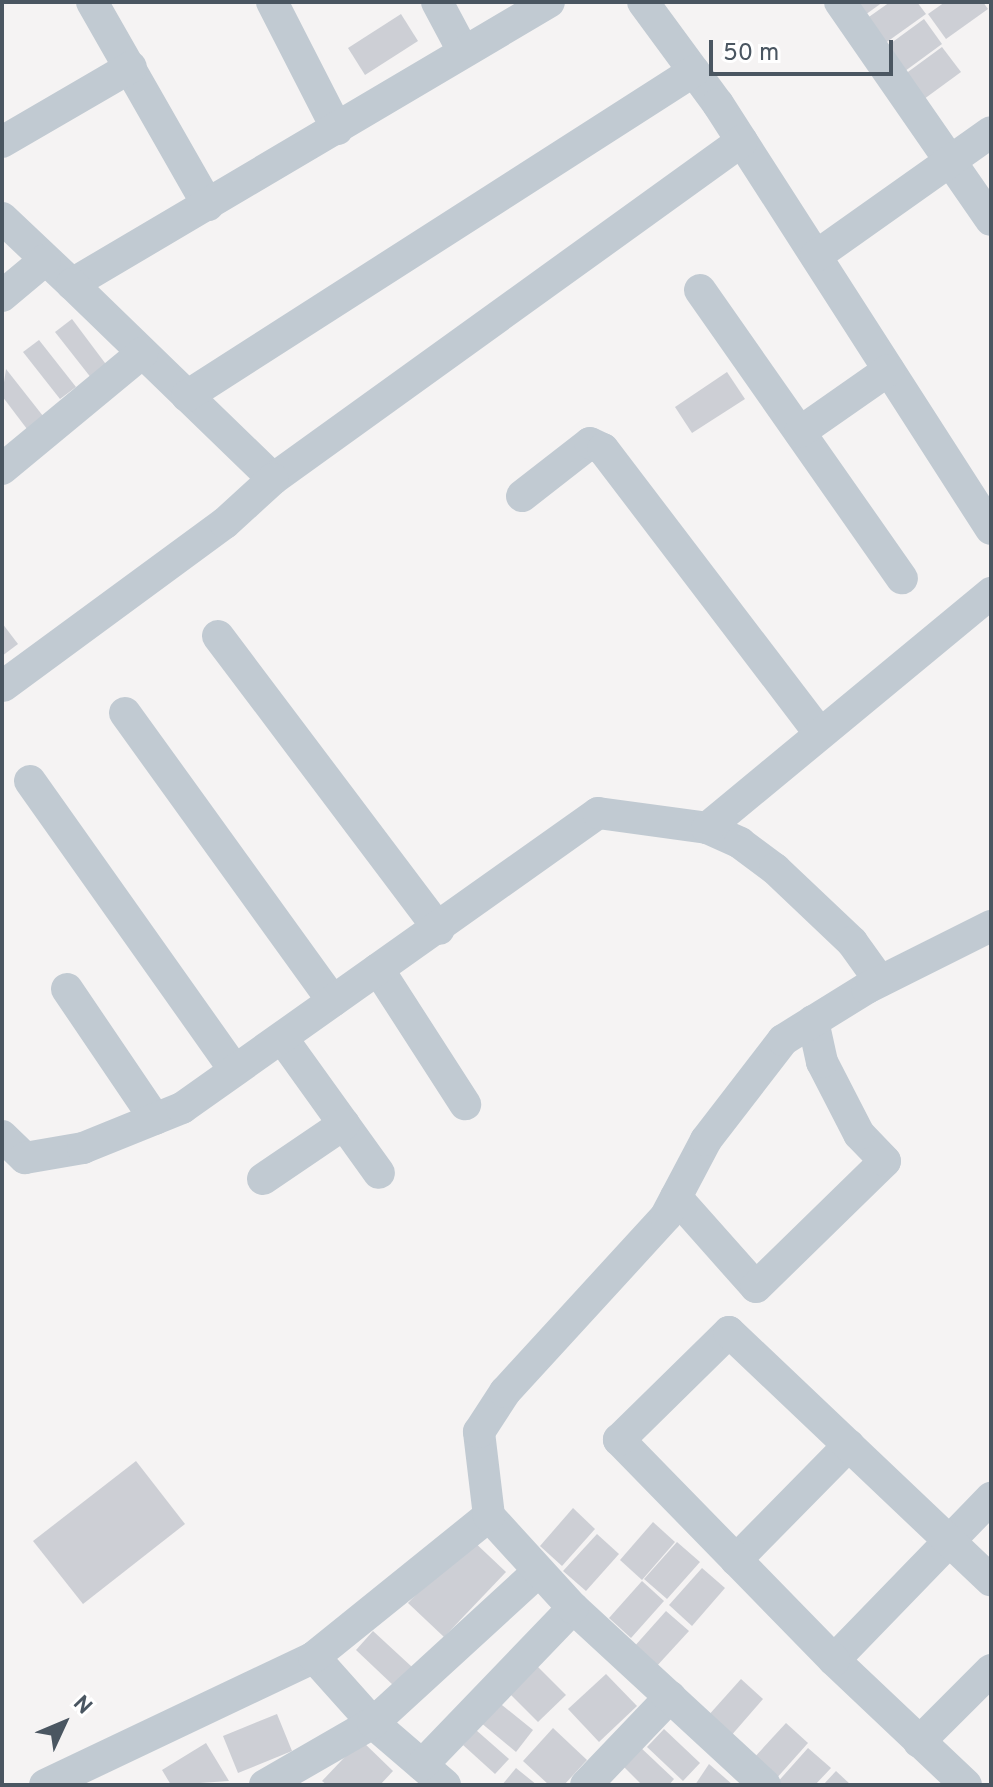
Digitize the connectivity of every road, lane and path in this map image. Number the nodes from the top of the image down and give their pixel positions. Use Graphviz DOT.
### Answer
graph roads {
  1 [pos="92,2"];
  2 [pos="272,2"];
  3 [pos="437,2"];
  4 [pos="549,2"];
  5 [pos="643,2"];
  6 [pos="840,2"];
  7 [pos="463,51"];
  8 [pos="131,67"];
  9 [pos="694,71"];
  10 [pos="337,129"];
  11 [pos="991,132"];
  12 [pos="742,141"];
  13 [pos="2,142"];
  14 [pos="950,161"];
  15 [pos="208,205"];
  16 [pos="2,218"];
  17 [pos="991,220"];
  18 [pos="816,256"];
  19 [pos="45,260"];
  20 [pos="72,284"];
  21 [pos="700,290"];
  22 [pos="2,296"];
  23 [pos="142,353"];
  24 [pos="889,370"];
  25 [pos="187,396"];
  26 [pos="800,432"];
  27 [pos="2,469"];
  28 [pos="273,479"];
  29 [pos="522,496"];
  30 [pos="991,529"];
  31 [pos="902,578"];
  32 [pos="991,593"];
  33 [pos="218,636"];
  34 [pos="3,686"];
  35 [pos="125,713"];
  36 [pos="820,734"];
  37 [pos="30,781"];
  38 [pos="707,828"];
  39 [pos="991,926"];
  40 [pos="439,929"];
  41 [pos="378,969"];
  42 [pos="880,981"];
  43 [pos="67,989"];
  44 [pos="333,1001"];
  45 [pos="813,1021"];
  46 [pos="282,1038"];
  47 [pos="235,1070"];
  48 [pos="465,1104"];
  49 [pos="155,1119"];
  50 [pos="344,1124"];
  51 [pos="2,1136"];
  52 [pos="379,1173"];
  53 [pos="263,1179"];
  54 [pos="676,1197"];
  55 [pos="849,1445"];
  56 [pos="991,1498"];
  57 [pos="489,1516"];
  58 [pos="951,1541"];
  59 [pos="736,1560"];
  60 [pos="538,1572"];
  61 [pos="991,1581"];
  62 [pos="573,1608"];
  63 [pos="314,1657"];
  64 [pos="834,1660"];
  65 [pos="991,1670"];
  66 [pos="670,1697"];
  67 [pos="373,1723"];
  68 [pos="337,1742"];
  69 [pos="919,1742"];
  70 [pos="433,1775"];
  71 [pos="45,1785"];
  72 [pos="265,1785"];
  73 [pos="300,1785"];
  74 [pos="586,1785"];
  75 [pos="765,1785"];
  76 [pos="966,1785"];
  1 -- 8 [label="street"];
  2 -- 10 [label="street"];
  3 -- 7 [label="street"];
  4 -- 7 [label="street"];
  5 -- 9 [label="street"];
  6 -- 14 [label="street"];
  7 -- 10 [label="street"];
  8 -- 13 [label="street"];
  8 -- 15 [label="street"];
  9 -- 12 [label="street"];
  9 -- 25 [label="street"];
  10 -- 15 [label="street"];
  11 -- 14 [label="street"];
  12 -- 18 [label="street"];
  12 -- 28 [label="street"];
  14 -- 17 [label="street"];
  14 -- 18 [label="street"];
  15 -- 20 [label="street"];
  16 -- 19 [label="street"];
  18 -- 24 [label="street"];
  19 -- 20 [label="street"];
  19 -- 22 [label="street"];
  20 -- 23 [label="street"];
  21 -- 26 [label="street"];
  23 -- 25 [label="street"];
  23 -- 27 [label="street"];
  24 -- 26 [label="street"];
  24 -- 30 [label="street"];
  25 -- 28 [label="street"];
  26 -- 31 [label="street"];
  28 -- 34 [label="street"];
  29 -- 36 [label="street"];
  32 -- 36 [label="street"];
  33 -- 40 [label="street"];
  35 -- 44 [label="street"];
  36 -- 38 [label="street"];
  37 -- 47 [label="street"];
  38 -- 40 [label="street"];
  38 -- 42 [label="street"];
  39 -- 42 [label="street"];
  40 -- 41 [label="street"];
  41 -- 44 [label="street"];
  41 -- 48 [label="street"];
  42 -- 45 [label="street"];
  43 -- 49 [label="street"];
  44 -- 46 [label="street"];
  45 -- 54 [label="street"];
  45 -- 54 [label="street"];
  46 -- 47 [label="street"];
  46 -- 50 [label="street"];
  47 -- 49 [label="street"];
  49 -- 51 [label="street"];
  50 -- 52 [label="street"];
  50 -- 53 [label="street"];
  54 -- 57 [label="street"];
  55 -- 58 [label="street"];
  55 -- 59 [label="street"];
  55 -- 59 [label="street"];
  56 -- 58 [label="street"];
  57 -- 60 [label="street"];
  57 -- 63 [label="street"];
  58 -- 61 [label="street"];
  58 -- 64 [label="street"];
  59 -- 64 [label="street"];
  60 -- 62 [label="street"];
  60 -- 67 [label="street"];
  62 -- 66 [label="street"];
  62 -- 70 [label="street"];
  63 -- 67 [label="street"];
  63 -- 71 [label="street"];
  64 -- 69 [label="street"];
  65 -- 69 [label="street"];
  66 -- 74 [label="street"];
  66 -- 75 [label="street"];
  67 -- 68 [label="street"];
  67 -- 70 [label="street"];
  68 -- 72 [label="street"];
  68 -- 73 [label="street"];
  69 -- 76 [label="street"];
}
